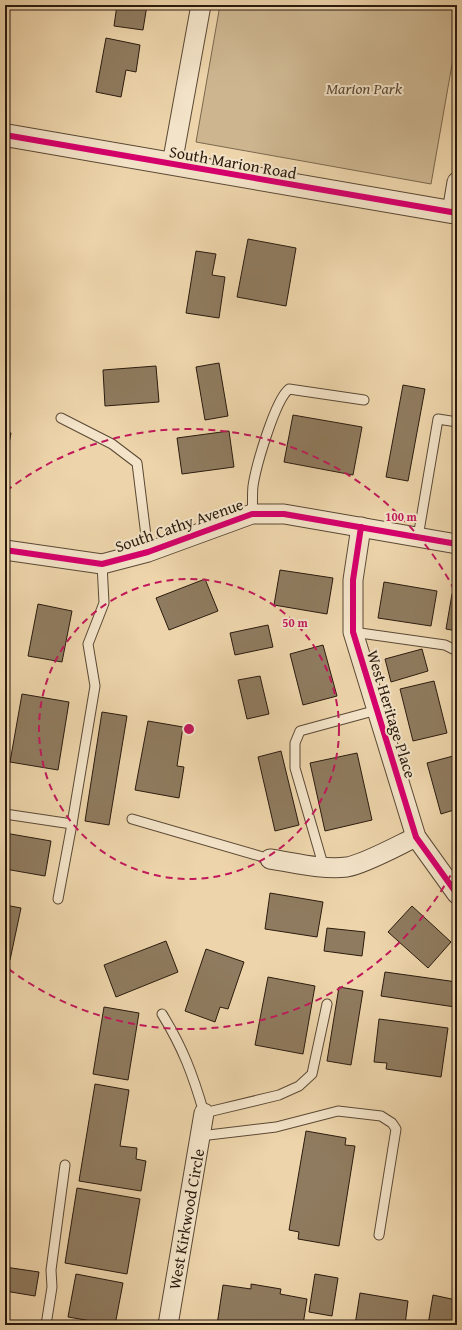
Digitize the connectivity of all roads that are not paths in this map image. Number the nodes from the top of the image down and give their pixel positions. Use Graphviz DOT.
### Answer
graph roads {
  1 [pos="201,5"];
  2 [pos="5,135"];
  3 [pos="172,164"];
  4 [pos="457,182"];
  5 [pos="454,213"];
  6 [pos="364,400"];
  7 [pos="61,418"];
  8 [pos="457,422"];
  9 [pos="252,514"];
  10 [pos="361,527"];
  11 [pos="418,537"];
  12 [pos="457,544"];
  13 [pos="5,550"];
  14 [pos="148,552"];
  15 [pos="102,564"];
  16 [pos="353,632"];
  17 [pos="457,651"];
  18 [pos="377,710"];
  19 [pos="5,814"];
  20 [pos="132,819"];
  21 [pos="72,824"];
  22 [pos="416,837"];
  23 [pos="270,859"];
  24 [pos="324,868"];
  25 [pos="457,894"];
  26 [pos="58,899"];
  27 [pos="327,1004"];
  28 [pos="162,1014"];
  29 [pos="204,1114"];
  30 [pos="200,1136"];
  31 [pos="65,1165"];
  32 [pos="380,1235"];
  33 [pos="46,1325"];
  34 [pos="168,1325"];
  1 -- 3 [label="street"];
  2 -- 3 [label="street, South Marion Road"];
  3 -- 5 [label="street, South Marion Road"];
  4 -- 5 [label="street"];
  6 -- 9 [label="lane"];
  7 -- 14 [label="lane"];
  8 -- 11 [label="lane"];
  9 -- 10 [label="street, South Cathy Avenue"];
  9 -- 14 [label="street, South Cathy Avenue"];
  10 -- 11 [label="street, South Cathy Avenue"];
  10 -- 16 [label="street, West Heritage Place"];
  11 -- 12 [label="street, South Cathy Avenue"];
  13 -- 15 [label="street, South Cathy Avenue"];
  14 -- 15 [label="street, South Cathy Avenue"];
  15 -- 21 [label="lane"];
  16 -- 17 [label="lane"];
  16 -- 18 [label="street, West Heritage Place"];
  18 -- 22 [label="street, West Heritage Place"];
  18 -- 24 [label="lane"];
  19 -- 21 [label="lane"];
  20 -- 23 [label="lane"];
  21 -- 26 [label="lane"];
  22 -- 24 [label="street"];
  22 -- 25 [label="street, West Heritage Place"];
  23 -- 24 [label="street"];
  27 -- 29 [label="lane"];
  28 -- 29 [label="lane"];
  29 -- 30 [label="street, West Kirkwood Circle"];
  30 -- 32 [label="lane"];
  30 -- 34 [label="street, West Kirkwood Circle"];
  31 -- 33 [label="lane"];
}
